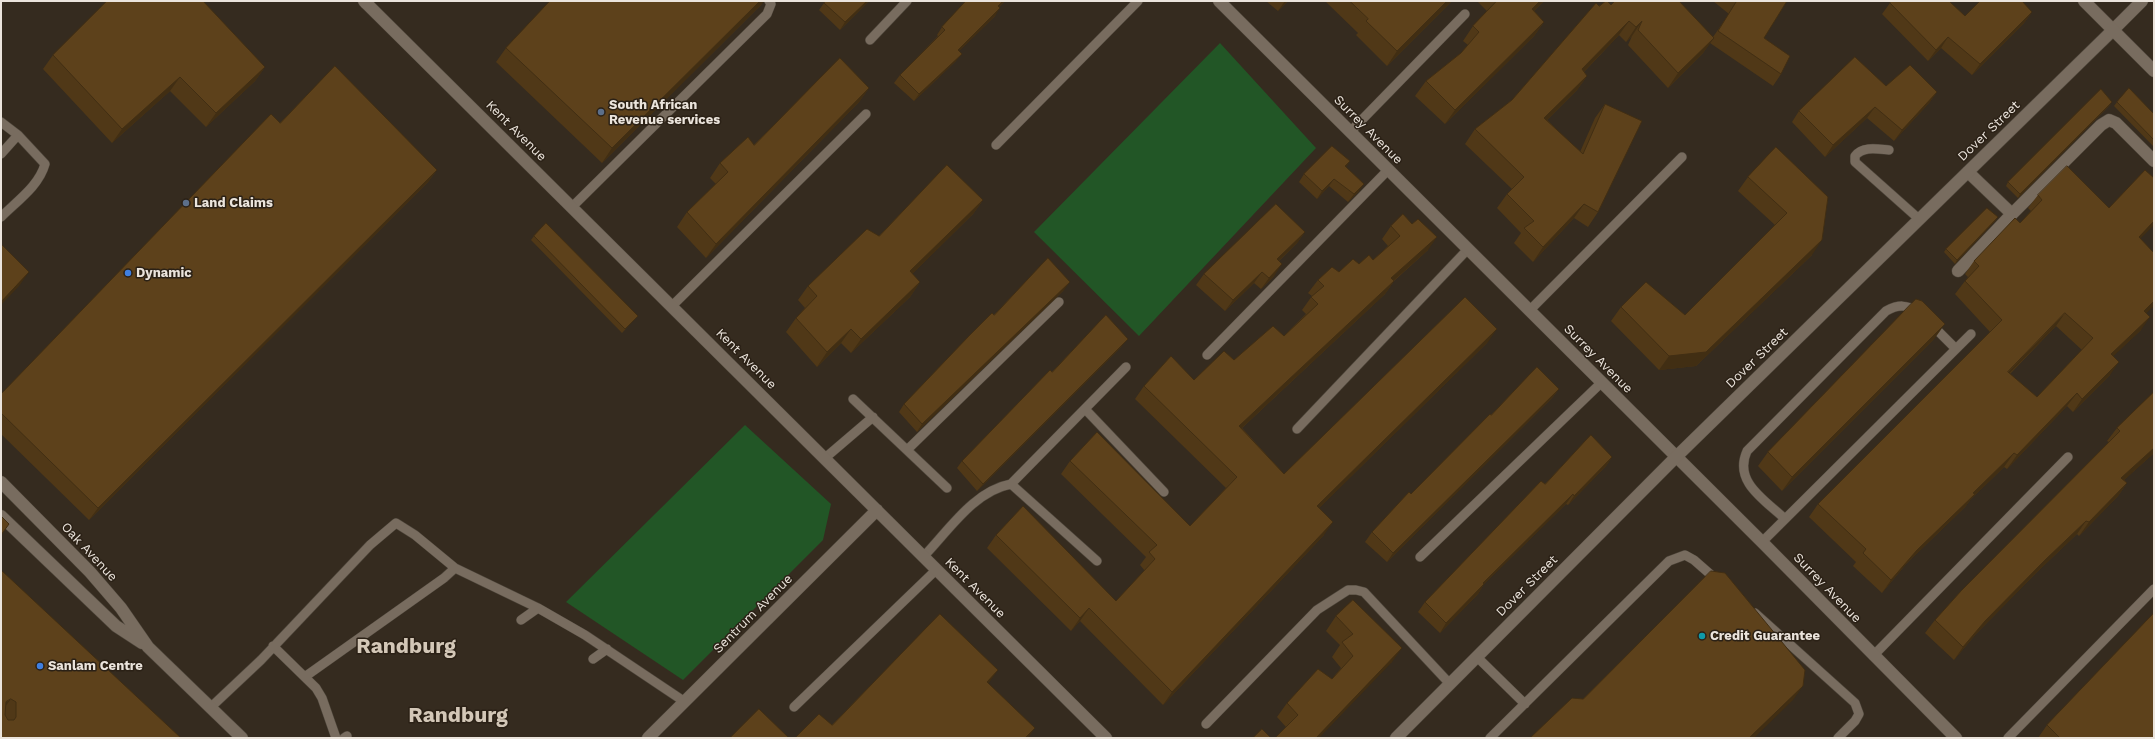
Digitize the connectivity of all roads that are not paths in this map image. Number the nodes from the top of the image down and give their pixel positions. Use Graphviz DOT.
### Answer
graph roads {
  1 [pos="769,1"];
  2 [pos="907,1"];
  3 [pos="1138,1"];
  4 [pos="1219,1"];
  5 [pos="2084,1"];
  6 [pos="2142,1"];
  7 [pos="366,2"];
  8 [pos="1465,14"];
  9 [pos="2113,30"];
  10 [pos="870,40"];
  11 [pos="2154,71"];
  12 [pos="866,114"];
  13 [pos="1,122"];
  14 [pos="1350,132"];
  15 [pos="18,135"];
  16 [pos="996,145"];
  17 [pos="1889,150"];
  18 [pos="1,154"];
  19 [pos="1682,157"];
  20 [pos="2154,161"];
  21 [pos="1388,170"];
  22 [pos="1968,172"];
  23 [pos="572,206"];
  24 [pos="2012,214"];
  25 [pos="1,217"];
  26 [pos="1919,219"];
  27 [pos="1468,249"];
  28 [pos="1958,271"];
  29 [pos="1059,302"];
  30 [pos="672,306"];
  31 [pos="1529,311"];
  32 [pos="1971,334"];
  33 [pos="1956,350"];
  34 [pos="1207,355"];
  35 [pos="1126,368"];
  36 [pos="1601,383"];
  37 [pos="853,399"];
  38 [pos="1085,409"];
  39 [pos="873,417"];
  40 [pos="1297,429"];
  41 [pos="907,450"];
  42 [pos="1676,457"];
  43 [pos="2068,457"];
  44 [pos="825,458"];
  45 [pos="1,482"];
  46 [pos="1011,484"];
  47 [pos="947,488"];
  48 [pos="1164,492"];
  49 [pos="877,510"];
  50 [pos="1,516"];
  51 [pos="1785,519"];
  52 [pos="1762,542"];
  53 [pos="924,556"];
  54 [pos="1420,557"];
  55 [pos="1097,560"];
  56 [pos="455,568"];
  57 [pos="937,570"];
  58 [pos="1724,586"];
  59 [pos="2154,589"];
  60 [pos="1748,607"];
  61 [pos="538,608"];
  62 [pos="521,620"];
  63 [pos="273,646"];
  64 [pos="148,647"];
  65 [pos="607,650"];
  66 [pos="1873,656"];
  67 [pos="1477,657"];
  68 [pos="593,659"];
  69 [pos="306,676"];
  70 [pos="1450,684"];
  71 [pos="684,702"];
  72 [pos="1525,704"];
  73 [pos="794,707"];
  74 [pos="210,708"];
  75 [pos="1206,724"];
  76 [pos="651,737"];
  77 [pos="242,738"];
  78 [pos="336,738"];
  79 [pos="1106,738"];
  80 [pos="1396,738"];
  81 [pos="1490,738"];
  82 [pos="1838,738"];
  83 [pos="1956,738"];
  84 [pos="2008,738"];
  1 -- 23 [label="lane"];
  2 -- 10 [label="lane"];
  3 -- 16 [label="lane"];
  4 -- 14 [label="street, Surrey Avenue"];
  5 -- 9 [label="street"];
  6 -- 9 [label="street, Dover Street"];
  7 -- 23 [label="street, Kent Avenue"];
  8 -- 14 [label="lane"];
  9 -- 11 [label="street"];
  9 -- 22 [label="street, Dover Street"];
  12 -- 30 [label="lane"];
  13 -- 15 [label="lane"];
  14 -- 21 [label="street, Surrey Avenue"];
  15 -- 18 [label="lane"];
  15 -- 25 [label="lane"];
  17 -- 26 [label="lane"];
  19 -- 31 [label="lane"];
  20 -- 24 [label="street"];
  21 -- 27 [label="street, Surrey Avenue"];
  21 -- 34 [label="lane"];
  22 -- 24 [label="street"];
  22 -- 26 [label="street, Dover Street"];
  23 -- 30 [label="street, Kent Avenue"];
  24 -- 28 [label="street"];
  26 -- 42 [label="street, Dover Street"];
  27 -- 31 [label="street, Surrey Avenue"];
  27 -- 40 [label="lane"];
  29 -- 41 [label="lane"];
  30 -- 44 [label="street, Kent Avenue"];
  31 -- 36 [label="street, Surrey Avenue"];
  32 -- 33 [label="lane"];
  33 -- 51 [label="lane"];
  33 -- 51 [label="lane"];
  35 -- 38 [label="lane"];
  36 -- 42 [label="street, Surrey Avenue"];
  36 -- 54 [label="lane"];
  37 -- 39 [label="lane"];
  38 -- 46 [label="lane"];
  38 -- 48 [label="lane"];
  39 -- 41 [label="lane"];
  39 -- 44 [label="lane"];
  41 -- 47 [label="lane"];
  42 -- 52 [label="street, Surrey Avenue"];
  42 -- 67 [label="street, Dover Street"];
  43 -- 66 [label="lane"];
  44 -- 49 [label="street, Kent Avenue"];
  45 -- 64 [label="street, Oak Avenue"];
  46 -- 53 [label="lane"];
  46 -- 55 [label="lane"];
  49 -- 53 [label="street, Kent Avenue"];
  49 -- 71 [label="street, Sentrum Avenue"];
  50 -- 64 [label="street, Oak Avenue"];
  51 -- 52 [label="lane"];
  52 -- 66 [label="street, Surrey Avenue"];
  53 -- 57 [label="street, Kent Avenue"];
  56 -- 61 [label="lane"];
  56 -- 63 [label="lane"];
  56 -- 69 [label="lane"];
  57 -- 73 [label="lane"];
  57 -- 79 [label="street, Kent Avenue"];
  58 -- 72 [label="lane"];
  59 -- 84 [label="lane"];
  60 -- 82 [label="lane"];
  61 -- 62 [label="lane"];
  61 -- 65 [label="lane"];
  63 -- 69 [label="lane"];
  63 -- 74 [label="lane"];
  64 -- 74 [label="street, Oak Avenue"];
  65 -- 68 [label="lane"];
  65 -- 71 [label="lane"];
  66 -- 83 [label="street, Surrey Avenue"];
  67 -- 70 [label="street, Dover Street"];
  67 -- 72 [label="lane"];
  69 -- 78 [label="lane"];
  70 -- 75 [label="lane"];
  70 -- 80 [label="street, Dover Street"];
  71 -- 76 [label="street, Sentrum Avenue"];
  72 -- 81 [label="lane"];
  74 -- 77 [label="street, Oak Avenue"];
}
